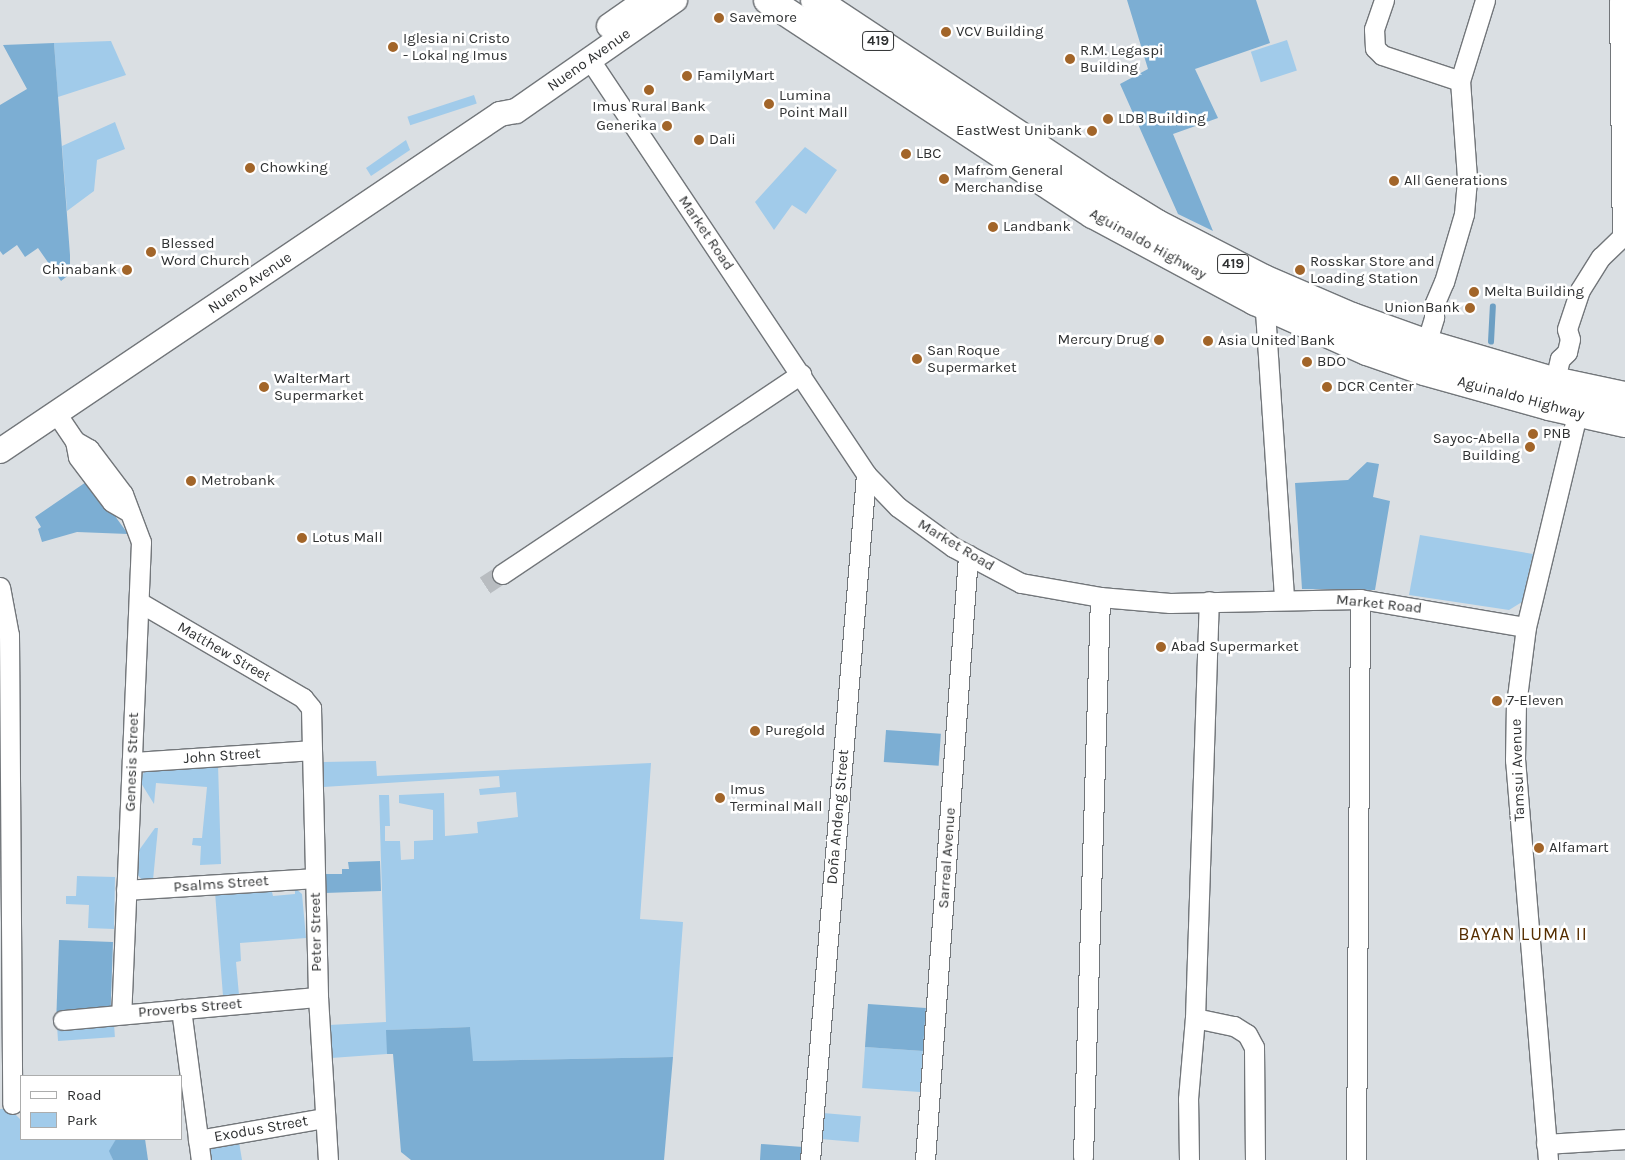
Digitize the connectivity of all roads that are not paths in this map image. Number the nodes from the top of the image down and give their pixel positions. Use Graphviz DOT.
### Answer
graph roads {
  1 [pos="646,0"];
  2 [pos="675,0"];
  3 [pos="768,0"];
  4 [pos="815,0"];
  5 [pos="1384,0"];
  6 [pos="1485,0"];
  7 [pos="1619,0"];
  8 [pos="590,60"];
  9 [pos="1460,81"];
  10 [pos="500,114"];
  11 [pos="1624,235"];
  12 [pos="1264,292"];
  13 [pos="1426,344"];
  14 [pos="800,374"];
  15 [pos="1555,382"];
  16 [pos="1584,387"];
  17 [pos="1625,396"];
  18 [pos="56,413"];
  19 [pos="1578,413"];
  20 [pos="1625,423"];
  21 [pos="0,451"];
  22 [pos="866,474"];
  23 [pos="968,555"];
  24 [pos="502,574"];
  25 [pos="0,587"];
  26 [pos="1100,597"];
  27 [pos="1284,599"];
  28 [pos="1360,599"];
  29 [pos="1209,601"];
  30 [pos="139,602"];
  31 [pos="1526,627"];
  32 [pos="309,704"];
  33 [pos="312,750"];
  34 [pos="132,762"];
  35 [pos="315,878"];
  36 [pos="126,890"];
  37 [pos="318,997"];
  38 [pos="181,1009"];
  39 [pos="121,1014"];
  40 [pos="1194,1018"];
  41 [pos="63,1020"];
  42 [pos="12,1104"];
  43 [pos="324,1118"];
  44 [pos="1625,1139"];
  45 [pos="198,1140"];
  46 [pos="1547,1152"];
  47 [pos="1083,1157"];
  48 [pos="202,1160"];
  49 [pos="328,1160"];
  50 [pos="810,1160"];
  51 [pos="925,1160"];
  52 [pos="1189,1160"];
  53 [pos="1255,1160"];
  54 [pos="1356,1160"];
  1 -- 10 [label="main road, Nueno Avenue"];
  2 -- 8 [label="main road, Nueno Avenue"];
  3 -- 12 [label="highway, Aguinaldo Highway / 419"];
  4 -- 12 [label="highway, Aguinaldo Highway / 419"];
  5 -- 9 [label="street"];
  6 -- 9 [label="street"];
  7 -- 11 [label="street"];
  8 -- 10 [label="main road, Nueno Avenue"];
  8 -- 14 [label="street, Market Road"];
  9 -- 13 [label="street"];
  10 -- 18 [label="main road, Nueno Avenue"];
  11 -- 15 [label="street"];
  12 -- 13 [label="highway, Aguinaldo Highway / 419"];
  12 -- 15 [label="highway, Aguinaldo Highway / 419"];
  12 -- 27 [label="street"];
  13 -- 15 [label="highway, Aguinaldo Highway / 419"];
  14 -- 22 [label="street, Market Road"];
  14 -- 24 [label="street"];
  15 -- 16 [label="highway, Aguinaldo Highway / 419"];
  15 -- 19 [label="highway, Aguinaldo Highway / 419"];
  16 -- 17 [label="highway, Aguinaldo Highway / 419"];
  16 -- 19 [label="street, Tamsui Avenue"];
  18 -- 21 [label="main road, Nueno Avenue"];
  18 -- 30 [label="street, Genesis Street"];
  19 -- 20 [label="highway, Aguinaldo Highway / 419"];
  19 -- 31 [label="street, Tamsui Avenue"];
  22 -- 23 [label="street, Market Road"];
  22 -- 50 [label="street, Doña Andeng Street"];
  23 -- 26 [label="street, Market Road"];
  23 -- 51 [label="street, Sarreal Avenue"];
  25 -- 42 [label="street"];
  26 -- 29 [label="street, Market Road"];
  26 -- 47 [label="street"];
  27 -- 28 [label="street, Market Road"];
  27 -- 29 [label="street, Market Road"];
  28 -- 31 [label="street, Market Road"];
  28 -- 54 [label="street"];
  29 -- 40 [label="street"];
  30 -- 32 [label="street, Matthew Street"];
  30 -- 34 [label="street, Genesis Street"];
  31 -- 46 [label="street, Tamsui Avenue"];
  32 -- 33 [label="street, Peter Street"];
  33 -- 34 [label="street, John Street"];
  33 -- 35 [label="street, Peter Street"];
  34 -- 36 [label="street, Genesis Street"];
  35 -- 36 [label="street, Psalms Street"];
  35 -- 37 [label="street, Peter Street"];
  36 -- 39 [label="street, Genesis Street"];
  37 -- 38 [label="street, Proverbs Street"];
  37 -- 43 [label="street, Peter Street"];
  38 -- 39 [label="street, Proverbs Street"];
  38 -- 45 [label="street"];
  39 -- 41 [label="street, Proverbs Street"];
  40 -- 52 [label="street"];
  40 -- 53 [label="street"];
  43 -- 45 [label="street, Exodus Street"];
  43 -- 49 [label="street, Peter Street"];
  44 -- 46 [label="street"];
  45 -- 48 [label="street"];
}
